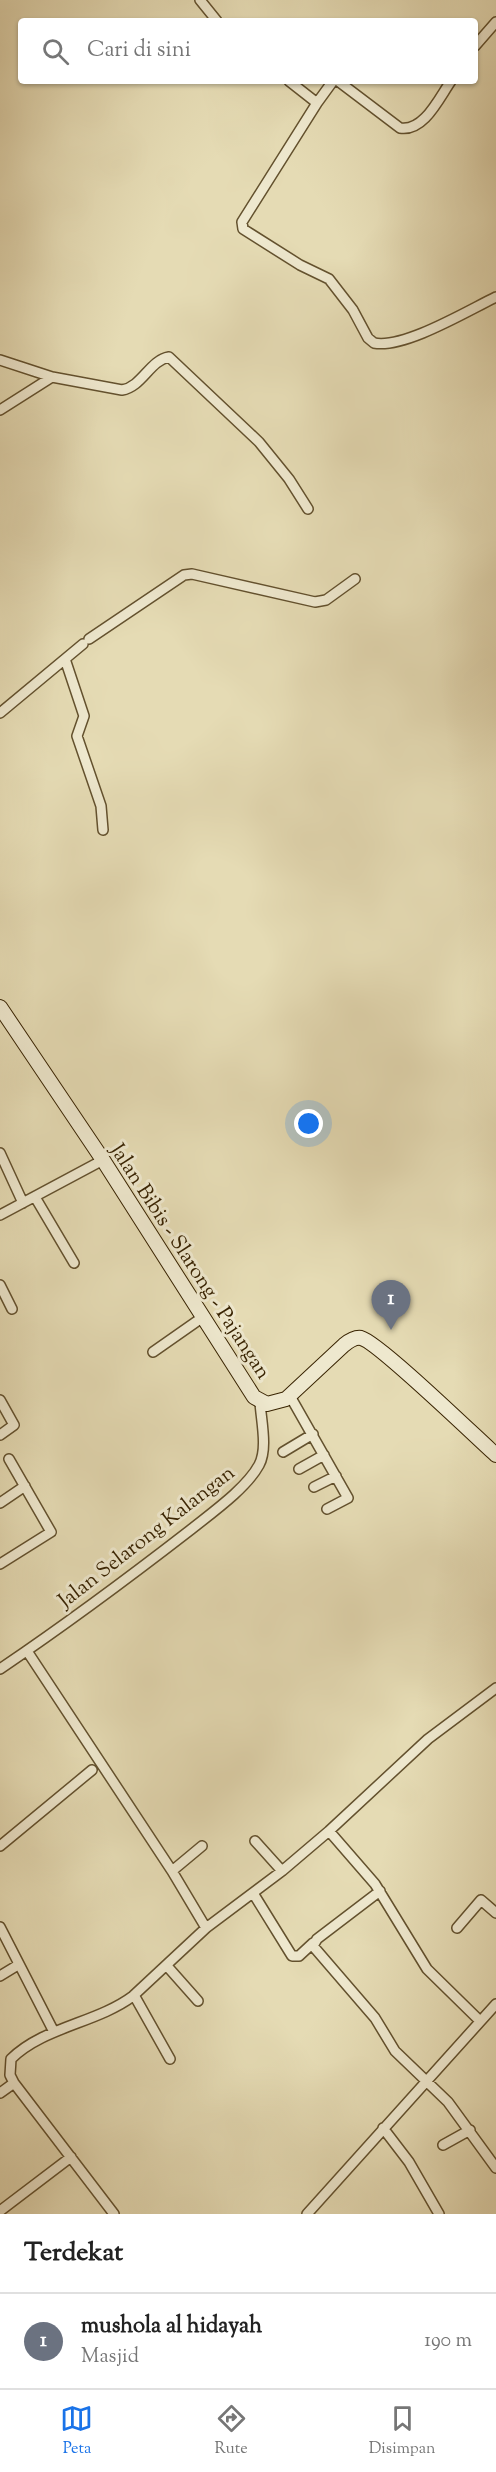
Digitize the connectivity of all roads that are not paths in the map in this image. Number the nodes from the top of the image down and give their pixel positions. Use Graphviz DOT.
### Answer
graph roads {
  1 [pos="200,0"];
  2 [pos="215,18"];
  3 [pos="496,22"];
  4 [pos="478,43"];
  5 [pos="293,84"];
  6 [pos="331,84"];
  7 [pos="342,84"];
  8 [pos="450,84"];
  9 [pos="317,103"];
  10 [pos="496,297"];
  11 [pos="0,360"];
  12 [pos="52,377"];
  13 [pos="0,410"];
  14 [pos="308,509"];
  15 [pos="355,579"];
  16 [pos="65,659"];
  17 [pos="0,713"];
  18 [pos="103,830"];
  19 [pos="0,1007"];
  20 [pos="0,1153"];
  21 [pos="103,1160"];
  22 [pos="35,1197"];
  23 [pos="23,1203"];
  24 [pos="0,1215"];
  25 [pos="74,1263"];
  26 [pos="0,1285"];
  27 [pos="12,1309"];
  28 [pos="203,1317"];
  29 [pos="153,1352"];
  30 [pos="290,1396"];
  31 [pos="0,1400"];
  32 [pos="260,1402"];
  33 [pos="313,1434"];
  34 [pos="0,1436"];
  35 [pos="284,1452"];
  36 [pos="324,1455"];
  37 [pos="496,1455"];
  38 [pos="9,1460"];
  39 [pos="299,1469"];
  40 [pos="336,1476"];
  41 [pos="25,1486"];
  42 [pos="314,1487"];
  43 [pos="0,1503"];
  44 [pos="327,1509"];
  45 [pos="0,1564"];
  46 [pos="27,1651"];
  47 [pos="0,1669"];
  48 [pos="496,1688"];
  49 [pos="92,1770"];
  50 [pos="329,1830"];
  51 [pos="255,1841"];
  52 [pos="0,1846"];
  53 [pos="202,1846"];
  54 [pos="172,1871"];
  55 [pos="282,1871"];
  56 [pos="380,1891"];
  57 [pos="253,1893"];
  58 [pos="496,1913"];
  59 [pos="0,1927"];
  60 [pos="206,1928"];
  61 [pos="457,1928"];
  62 [pos="313,1943"];
  63 [pos="18,1965"];
  64 [pos="166,1966"];
  65 [pos="0,1976"];
  66 [pos="134,1995"];
  67 [pos="198,2001"];
  68 [pos="496,2004"];
  69 [pos="480,2021"];
  70 [pos="54,2032"];
  71 [pos="170,2059"];
  72 [pos="427,2080"];
  73 [pos="14,2083"];
  74 [pos="0,2093"];
  75 [pos="383,2128"];
  76 [pos="471,2130"];
  77 [pos="443,2145"];
  78 [pos="70,2157"];
  79 [pos="496,2168"];
  80 [pos="0,2211"];
  81 [pos="114,2214"];
  82 [pos="308,2214"];
  83 [pos="439,2214"];
  1 -- 2 [label="street"];
  3 -- 4 [label="street"];
  5 -- 9 [label="street"];
  6 -- 9 [label="street"];
  7 -- 8 [label="street"];
  9 -- 10 [label="street"];
  11 -- 12 [label="street"];
  12 -- 13 [label="street"];
  12 -- 14 [label="street"];
  15 -- 16 [label="street"];
  16 -- 17 [label="street"];
  16 -- 18 [label="street"];
  19 -- 21 [label="main road, Jalan Bibis - Slarong - Pajangan"];
  20 -- 23 [label="street"];
  21 -- 22 [label="street"];
  21 -- 28 [label="main road, Jalan Bibis - Slarong - Pajangan"];
  22 -- 23 [label="street"];
  22 -- 25 [label="street"];
  23 -- 24 [label="street"];
  26 -- 27 [label="street"];
  28 -- 29 [label="street"];
  28 -- 32 [label="main road, Jalan Bibis - Slarong - Pajangan"];
  30 -- 32 [label="main road, Jalan Bibis - Slarong - Pajangan"];
  30 -- 33 [label="street"];
  30 -- 37 [label="main road, Jalan Bibis - Slarong - Pajangan"];
  31 -- 34 [label="street"];
  32 -- 46 [label="street, Jalan Selarong Kalangan"];
  33 -- 35 [label="street"];
  33 -- 36 [label="street"];
  36 -- 39 [label="street"];
  36 -- 40 [label="street"];
  38 -- 41 [label="street"];
  40 -- 42 [label="street"];
  40 -- 44 [label="street"];
  41 -- 43 [label="street"];
  41 -- 45 [label="street"];
  46 -- 47 [label="street, Jalan Selarong Kalangan"];
  46 -- 54 [label="street"];
  48 -- 50 [label="street"];
  49 -- 52 [label="street"];
  50 -- 55 [label="street"];
  50 -- 56 [label="street"];
  51 -- 55 [label="street"];
  53 -- 54 [label="street"];
  54 -- 60 [label="street"];
  55 -- 57 [label="street"];
  56 -- 62 [label="street"];
  56 -- 69 [label="street"];
  57 -- 60 [label="street"];
  57 -- 62 [label="street"];
  58 -- 61 [label="street"];
  59 -- 63 [label="street"];
  60 -- 64 [label="street"];
  62 -- 72 [label="street"];
  63 -- 65 [label="street"];
  63 -- 70 [label="street"];
  64 -- 66 [label="street"];
  64 -- 67 [label="street"];
  66 -- 70 [label="street"];
  66 -- 71 [label="street"];
  68 -- 69 [label="street"];
  69 -- 72 [label="street"];
  70 -- 73 [label="street"];
  72 -- 75 [label="street"];
  72 -- 76 [label="street"];
  73 -- 74 [label="street"];
  73 -- 78 [label="street"];
  75 -- 82 [label="street"];
  75 -- 83 [label="street"];
  76 -- 77 [label="street"];
  76 -- 79 [label="street"];
  78 -- 80 [label="street"];
  78 -- 81 [label="street"];
}
